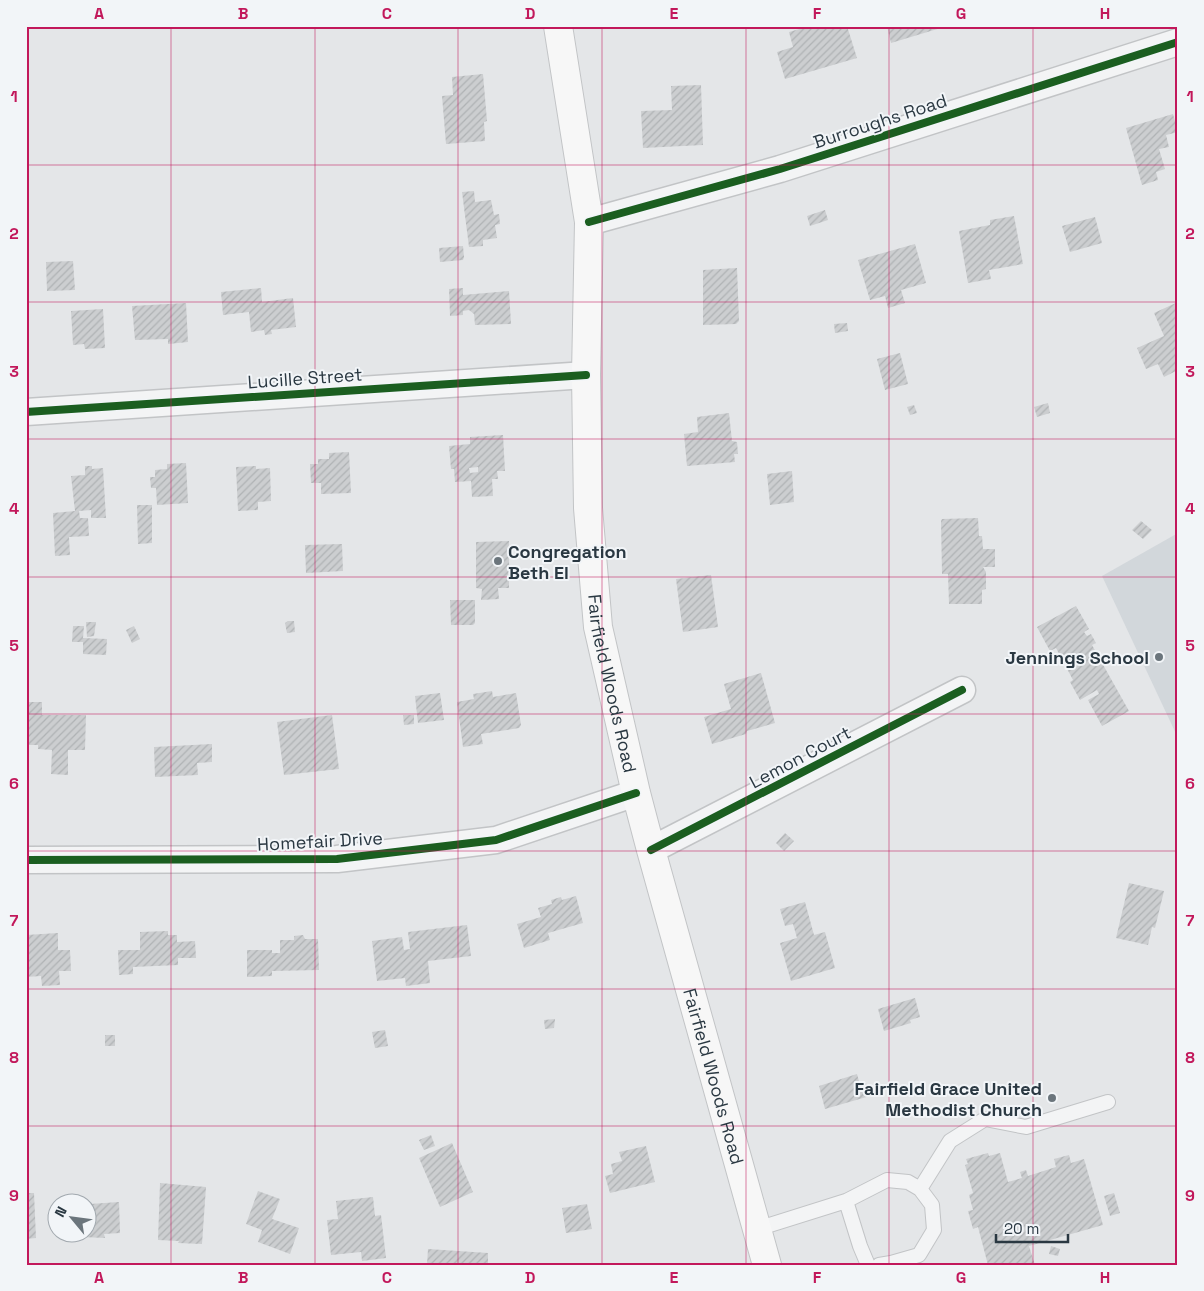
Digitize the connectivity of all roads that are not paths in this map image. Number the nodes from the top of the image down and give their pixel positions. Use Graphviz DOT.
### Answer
graph roads {
  1 [pos="558,26"];
  2 [pos="1173,26"];
  3 [pos="1178,42"];
  4 [pos="589,222"];
  5 [pos="586,375"];
  6 [pos="26,412"];
  7 [pos="962,690"];
  8 [pos="636,793"];
  9 [pos="651,850"];
  10 [pos="26,860"];
  11 [pos="1108,1102"];
  12 [pos="920,1189"];
  13 [pos="846,1201"];
  14 [pos="757,1229"];
  15 [pos="767,1265"];
  16 [pos="868,1265"];
  17 [pos="880,1265"];
  1 -- 4 [label="main road, Fairfield Woods Road"];
  2 -- 3 [label="street"];
  3 -- 4 [label="street, Burroughs Road"];
  4 -- 5 [label="main road, Fairfield Woods Road"];
  5 -- 6 [label="street, Lucille Street"];
  5 -- 8 [label="main road, Fairfield Woods Road"];
  7 -- 9 [label="street, Lemon Court"];
  8 -- 9 [label="main road, Fairfield Woods Road"];
  8 -- 10 [label="street, Homefair Drive"];
  9 -- 14 [label="main road, Fairfield Woods Road"];
  11 -- 12 [label="lane"];
  12 -- 13 [label="lane"];
  12 -- 17 [label="lane"];
  13 -- 14 [label="lane"];
  13 -- 16 [label="lane"];
  14 -- 15 [label="main road, Fairfield Woods Road"];
}
